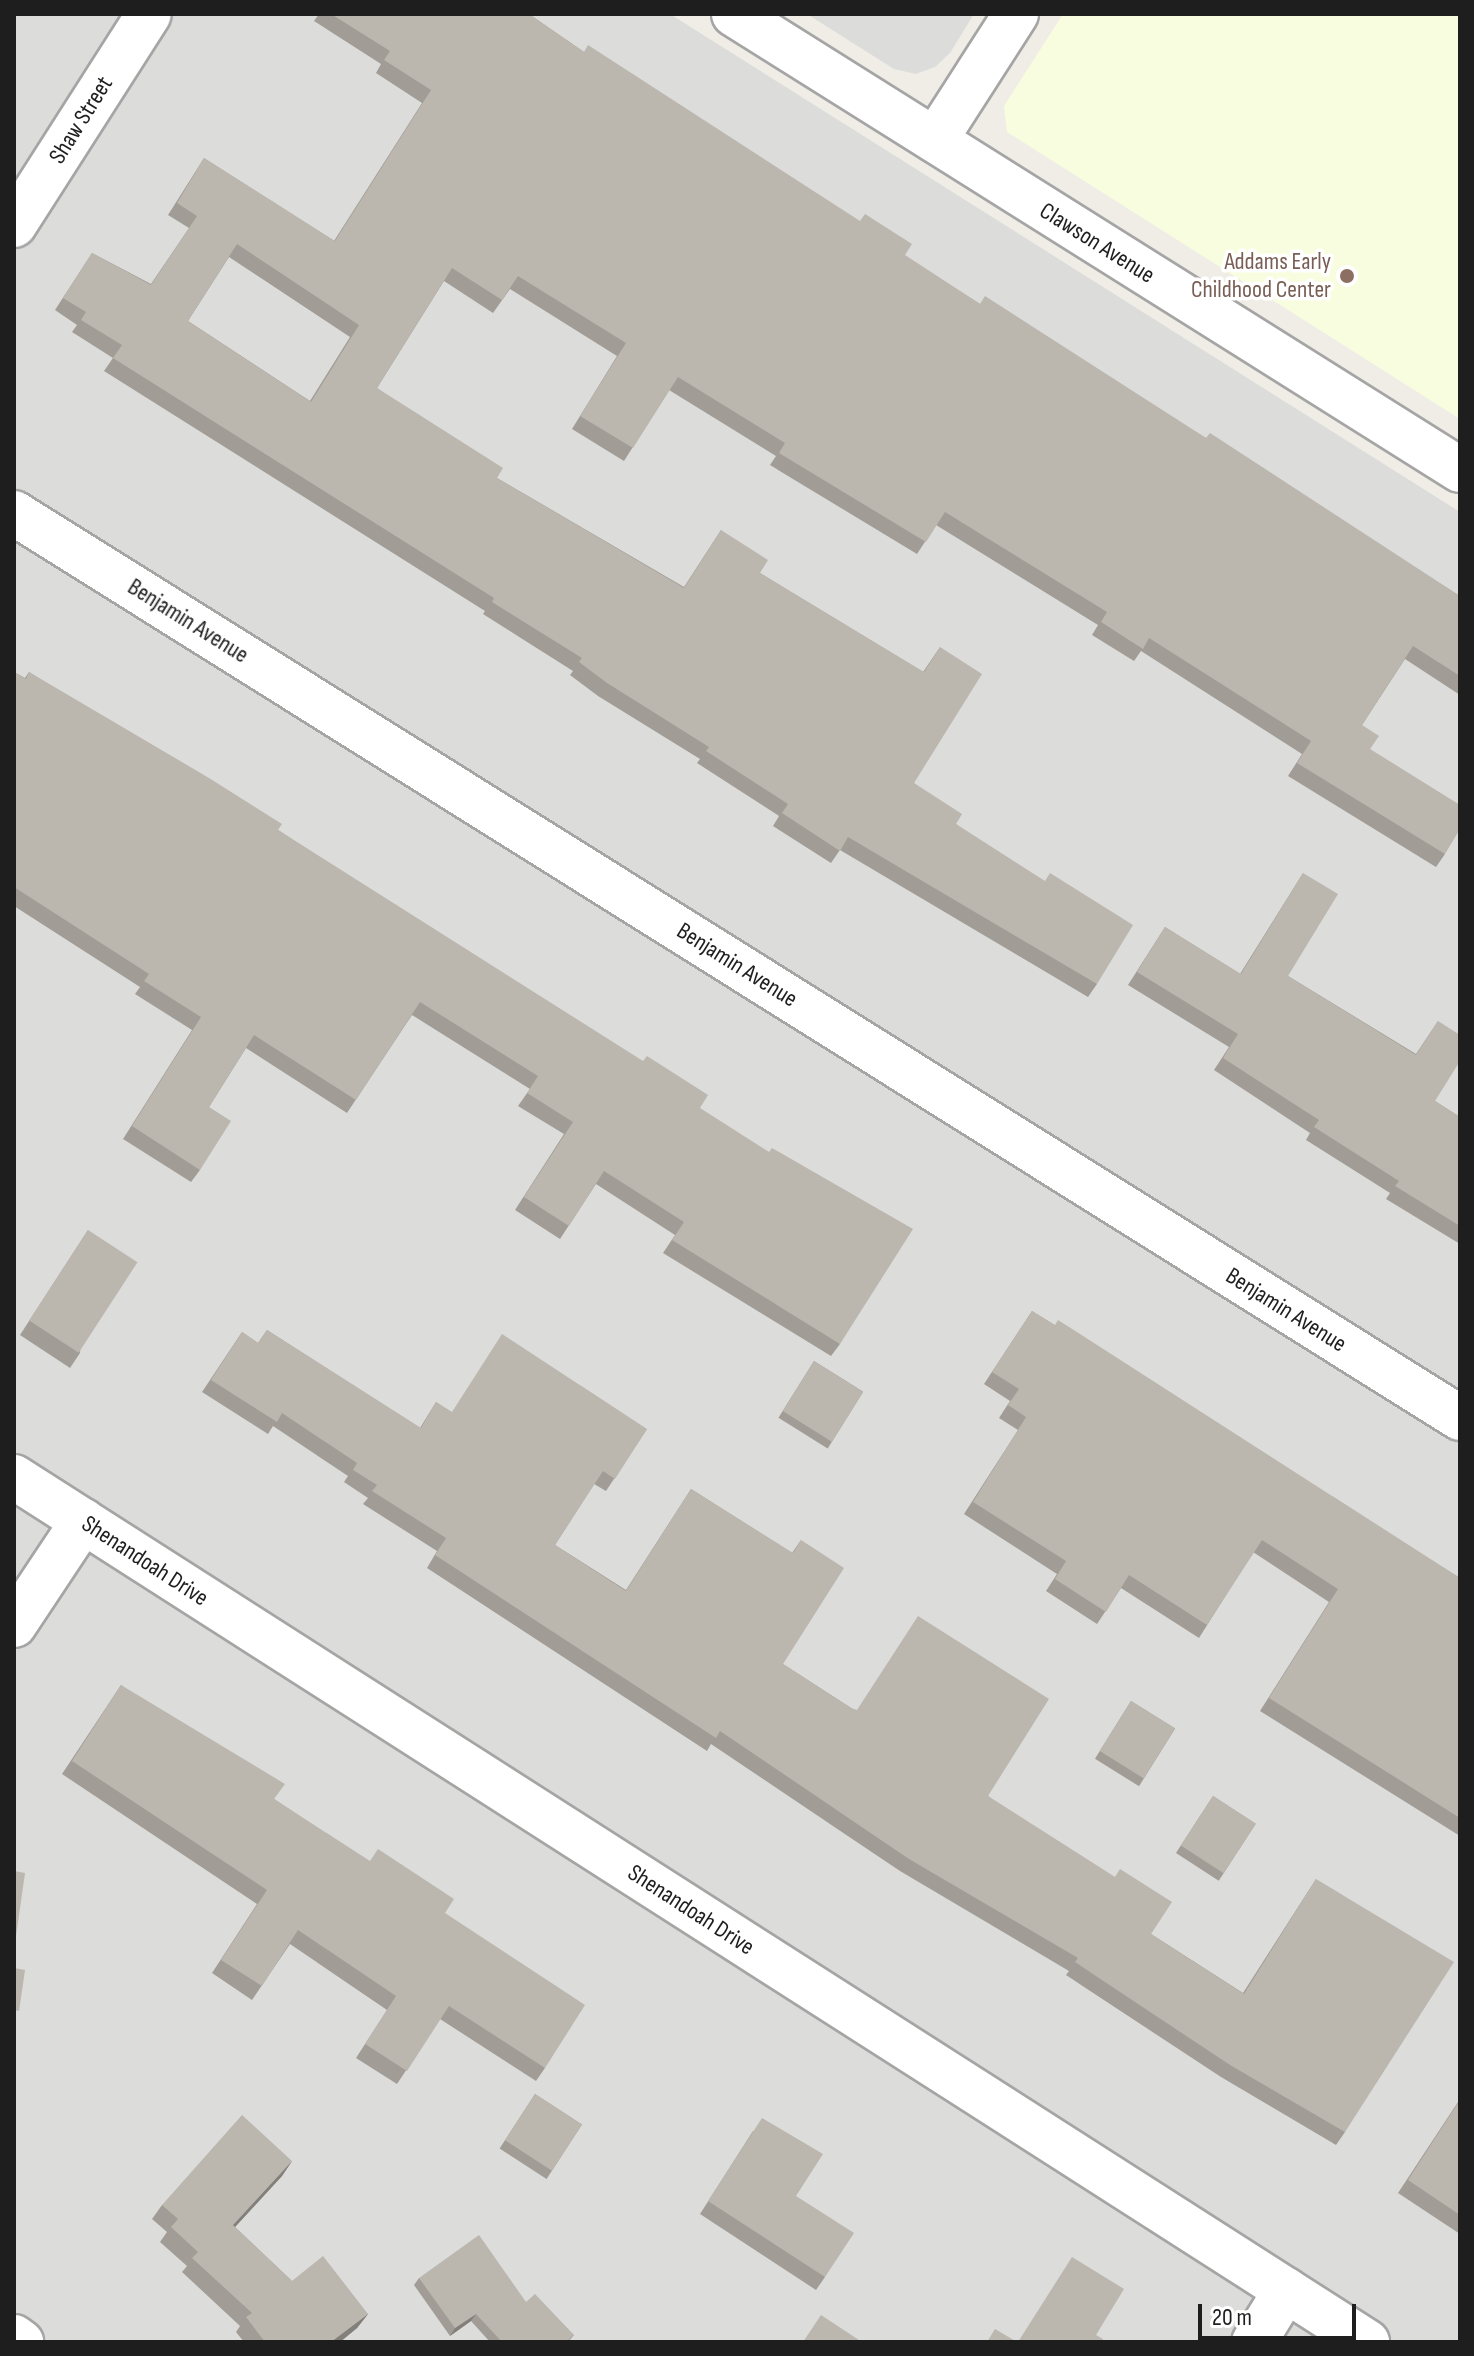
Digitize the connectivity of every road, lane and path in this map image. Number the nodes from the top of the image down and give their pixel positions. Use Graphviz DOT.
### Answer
graph roads {
  1 [pos="149,14"];
  2 [pos="734,14"];
  3 [pos="1016,14"];
  4 [pos="935,140"];
  5 [pos="14,225"];
  6 [pos="1460,470"];
  7 [pos="14,513"];
  8 [pos="1460,1418"];
  9 [pos="14,1477"];
  10 [pos="83,1521"];
  11 [pos="14,1625"];
  12 [pos="1286,2290"];
  13 [pos="14,2337"];
  14 [pos="21,2342"];
  15 [pos="1254,2342"];
  16 [pos="1367,2342"];
  1 -- 5 [label="street, Shaw Street"];
  2 -- 4 [label="street, Clawson Avenue"];
  3 -- 4 [label="street"];
  4 -- 6 [label="street, Clawson Avenue"];
  7 -- 8 [label="street, Benjamin Avenue"];
  9 -- 10 [label="street, Shenandoah Drive"];
  10 -- 11 [label="street"];
  10 -- 12 [label="street, Shenandoah Drive"];
  12 -- 15 [label="street"];
  12 -- 16 [label="street, Shenandoah Drive"];
  13 -- 14 [label="street"];
}
